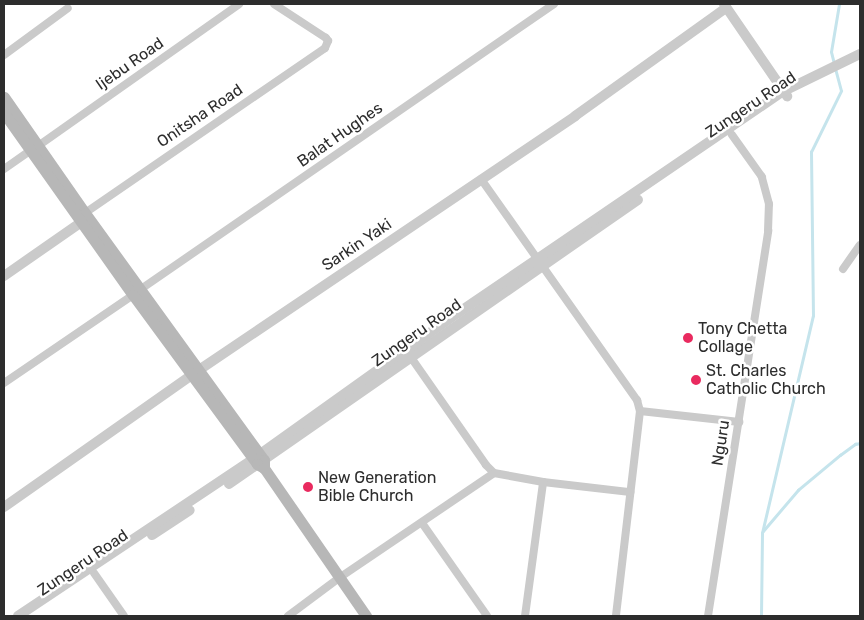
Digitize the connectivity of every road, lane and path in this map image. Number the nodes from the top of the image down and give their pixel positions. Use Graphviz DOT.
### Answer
graph roads {
  1 [pos="239,4"];
  2 [pos="274,4"];
  3 [pos="554,4"];
  4 [pos="725,6"];
  5 [pos="68,8"];
  6 [pos="860,54"];
  7 [pos="4,55"];
  8 [pos="860,60"];
  9 [pos="837,68"];
  10 [pos="786,94"];
  11 [pos="4,97"];
  12 [pos="4,113"];
  13 [pos="732,135"];
  14 [pos="34,149"];
  15 [pos="4,169"];
  16 [pos="481,180"];
  17 [pos="82,218"];
  18 [pos="860,245"];
  19 [pos="541,262"];
  20 [pos="843,269"];
  21 [pos="4,276"];
  22 [pos="137,292"];
  23 [pos="410,356"];
  24 [pos="196,373"];
  25 [pos="4,383"];
  26 [pos="640,411"];
  27 [pos="739,422"];
  28 [pos="260,461"];
  29 [pos="494,473"];
  30 [pos="543,482"];
  31 [pos="630,492"];
  32 [pos="4,507"];
  33 [pos="422,523"];
  34 [pos="94,573"];
  35 [pos="339,578"];
  36 [pos="18,616"];
  37 [pos="30,616"];
  38 [pos="124,616"];
  39 [pos="288,616"];
  40 [pos="366,616"];
  41 [pos="487,616"];
  42 [pos="525,616"];
  43 [pos="616,616"];
  44 [pos="708,616"];
  1 -- 14 [label="street, Ijebu Road"];
  2 -- 17 [label="street, Onitsha Road"];
  3 -- 22 [label="street, Balat Hughes"];
  4 -- 10 [label="street"];
  4 -- 16 [label="street, Sarkin Yaki"];
  5 -- 7 [label="street"];
  6 -- 9 [label="street"];
  8 -- 9 [label="street"];
  9 -- 10 [label="street, Zungeru Road"];
  10 -- 13 [label="street, Zungeru Road"];
  10 -- 19 [label="street"];
  11 -- 14 [label="main road"];
  12 -- 14 [label="main road"];
  13 -- 19 [label="street, Zungeru Road"];
  13 -- 27 [label="street, Nguru"];
  14 -- 15 [label="street, Ijebu Road"];
  14 -- 17 [label="main road"];
  16 -- 19 [label="street"];
  16 -- 24 [label="street, Sarkin Yaki"];
  17 -- 21 [label="street, Onitsha Road"];
  17 -- 22 [label="main road"];
  18 -- 20 [label="street"];
  19 -- 23 [label="street, Zungeru Road"];
  19 -- 26 [label="street"];
  19 -- 28 [label="street"];
  22 -- 24 [label="main road"];
  22 -- 25 [label="street, Balat Hughes"];
  23 -- 28 [label="street, Zungeru Road"];
  23 -- 29 [label="street"];
  24 -- 28 [label="main road"];
  24 -- 32 [label="street, Sarkin Yaki"];
  26 -- 27 [label="street"];
  26 -- 31 [label="street"];
  27 -- 44 [label="street, Nguru"];
  28 -- 34 [label="street, Zungeru Road"];
  28 -- 35 [label="main road"];
  28 -- 36 [label="street"];
  29 -- 30 [label="street"];
  29 -- 33 [label="street"];
  30 -- 31 [label="street"];
  30 -- 42 [label="street"];
  31 -- 43 [label="street"];
  33 -- 35 [label="street"];
  33 -- 41 [label="street"];
  34 -- 37 [label="street, Zungeru Road"];
  34 -- 38 [label="street"];
  35 -- 39 [label="street"];
  35 -- 40 [label="main road"];
}
